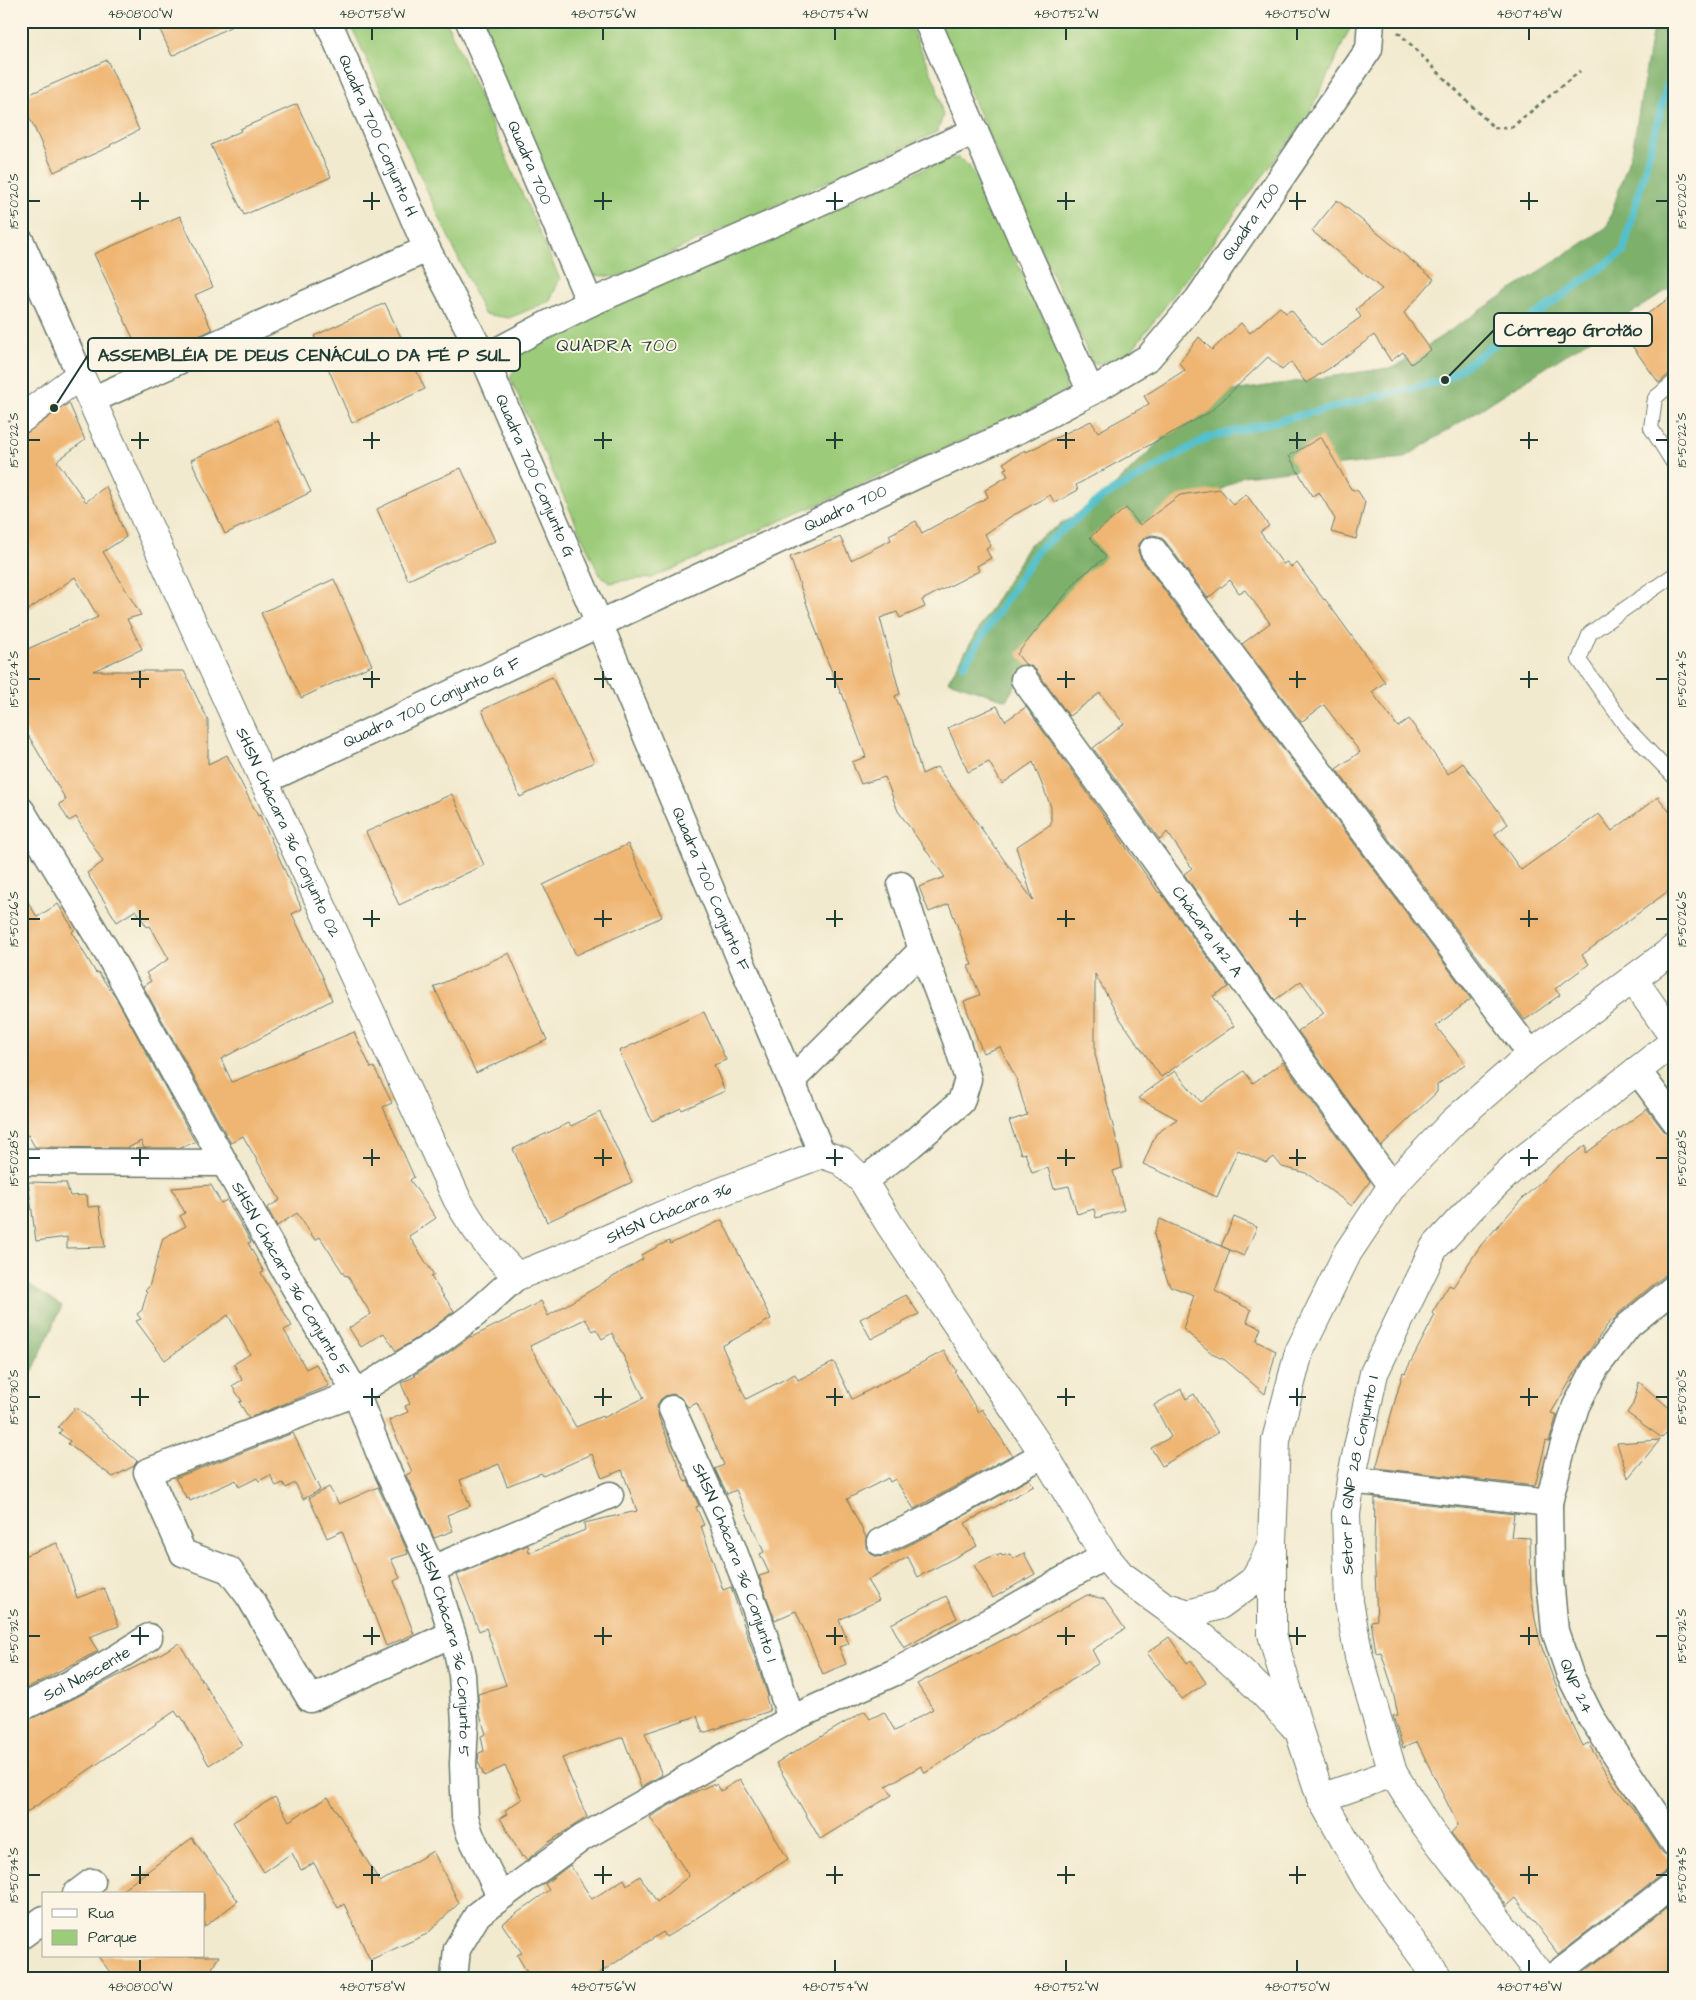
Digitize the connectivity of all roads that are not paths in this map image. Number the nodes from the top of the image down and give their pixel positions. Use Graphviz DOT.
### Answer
graph roads {
  1 [pos="328,21"];
  2 [pos="469,21"];
  3 [pos="927,21"];
  4 [pos="1382,25"];
  5 [pos="975,131"];
  6 [pos="21,242"];
  7 [pos="427,250"];
  8 [pos="590,303"];
  9 [pos="484,358"];
  10 [pos="80,375"];
  11 [pos="1675,381"];
  12 [pos="1092,392"];
  13 [pos="92,400"];
  14 [pos="21,419"];
  15 [pos="1675,466"];
  16 [pos="1153,550"];
  17 [pos="1675,574"];
  18 [pos="599,624"];
  19 [pos="1024,679"];
  20 [pos="1675,778"];
  21 [pos="264,781"];
  22 [pos="21,810"];
  23 [pos="901,885"];
  24 [pos="1675,948"];
  25 [pos="922,950"];
  26 [pos="1633,979"];
  27 [pos="1675,1040"];
  28 [pos="1531,1054"];
  29 [pos="1637,1070"];
  30 [pos="791,1081"];
  31 [pos="1675,1121"];
  32 [pos="822,1154"];
  33 [pos="21,1162"];
  34 [pos="224,1163"];
  35 [pos="863,1181"];
  36 [pos="1392,1186"];
  37 [pos="517,1276"];
  38 [pos="1675,1287"];
  39 [pos="356,1394"];
  40 [pos="672,1409"];
  41 [pos="1044,1454"];
  42 [pos="1351,1480"];
  43 [pos="610,1495"];
  44 [pos="1548,1503"];
  45 [pos="880,1542"];
  46 [pos="1272,1542"];
  47 [pos="1105,1556"];
  48 [pos="432,1570"];
  49 [pos="1164,1606"];
  50 [pos="452,1634"];
  51 [pos="149,1637"];
  52 [pos="21,1708"];
  53 [pos="792,1719"];
  54 [pos="1299,1731"];
  55 [pos="1393,1773"];
  56 [pos="1321,1798"];
  57 [pos="1675,1844"];
  58 [pos="1675,1883"];
  59 [pos="500,1896"];
  60 [pos="42,1920"];
  61 [pos="21,1936"];
  62 [pos="454,1979"];
  63 [pos="1439,1979"];
  64 [pos="1543,1979"];
  65 [pos="1550,1979"];
  1 -- 7 [label="street, Quadra 700 Conjunto H"];
  2 -- 8 [label="street, Quadra 700"];
  3 -- 5 [label="street"];
  4 -- 12 [label="street, Quadra 700"];
  5 -- 8 [label="street"];
  5 -- 12 [label="street"];
  6 -- 10 [label="street"];
  7 -- 9 [label="street, Quadra 700 Conjunto G"];
  7 -- 13 [label="street"];
  8 -- 9 [label="street"];
  9 -- 18 [label="street, Quadra 700 Conjunto G"];
  10 -- 13 [label="street, SHSN Chácara 36 Conjunto 02"];
  10 -- 14 [label="street"];
  11 -- 15 [label="lane"];
  12 -- 18 [label="street, Quadra 700"];
  13 -- 21 [label="street, SHSN Chácara 36 Conjunto 02"];
  16 -- 28 [label="street"];
  17 -- 20 [label="lane"];
  18 -- 21 [label="street, Quadra 700 Conjunto G F"];
  18 -- 30 [label="street, Quadra 700 Conjunto F"];
  19 -- 36 [label="street, Chácara 142 A"];
  21 -- 37 [label="street, SHSN Chácara 36 Conjunto 02"];
  22 -- 34 [label="street, SHSN Chácara 36 Conjunto 5"];
  23 -- 25 [label="street"];
  24 -- 26 [label="street"];
  25 -- 30 [label="street"];
  25 -- 35 [label="street"];
  26 -- 27 [label="street"];
  26 -- 28 [label="street"];
  27 -- 29 [label="street, Setor P QNP 28 Conjunto I"];
  28 -- 36 [label="street"];
  29 -- 31 [label="street"];
  29 -- 42 [label="street, Setor P QNP 28 Conjunto I"];
  30 -- 32 [label="street, Quadra 700 Conjunto F"];
  32 -- 35 [label="street"];
  32 -- 37 [label="street, SHSN Chácara 36"];
  33 -- 34 [label="street"];
  34 -- 39 [label="street, SHSN Chácara 36 Conjunto 5"];
  35 -- 41 [label="street"];
  36 -- 46 [label="street"];
  37 -- 39 [label="street"];
  38 -- 44 [label="street, QNP 24"];
  39 -- 48 [label="street, SHSN Chácara 36 Conjunto 5"];
  39 -- 50 [label="street"];
  40 -- 53 [label="street, SHSN Chácara 36 Conjunto 1"];
  41 -- 45 [label="street"];
  41 -- 47 [label="street"];
  42 -- 44 [label="street"];
  42 -- 55 [label="street, Setor P QNP 28 Conjunto I"];
  43 -- 48 [label="street"];
  44 -- 57 [label="street, QNP 24"];
  46 -- 49 [label="street"];
  46 -- 54 [label="street"];
  47 -- 49 [label="street"];
  47 -- 53 [label="street"];
  48 -- 50 [label="street, SHSN Chácara 36 Conjunto 5"];
  49 -- 54 [label="street"];
  50 -- 59 [label="street, SHSN Chácara 36 Conjunto 5"];
  51 -- 52 [label="street, Sol Nascente"];
  53 -- 59 [label="street"];
  54 -- 56 [label="street"];
  55 -- 56 [label="street"];
  55 -- 64 [label="street, Setor P QNP 28 Conjunto I"];
  56 -- 63 [label="street"];
  58 -- 65 [label="street"];
  59 -- 62 [label="street"];
  60 -- 61 [label="street"];
}
